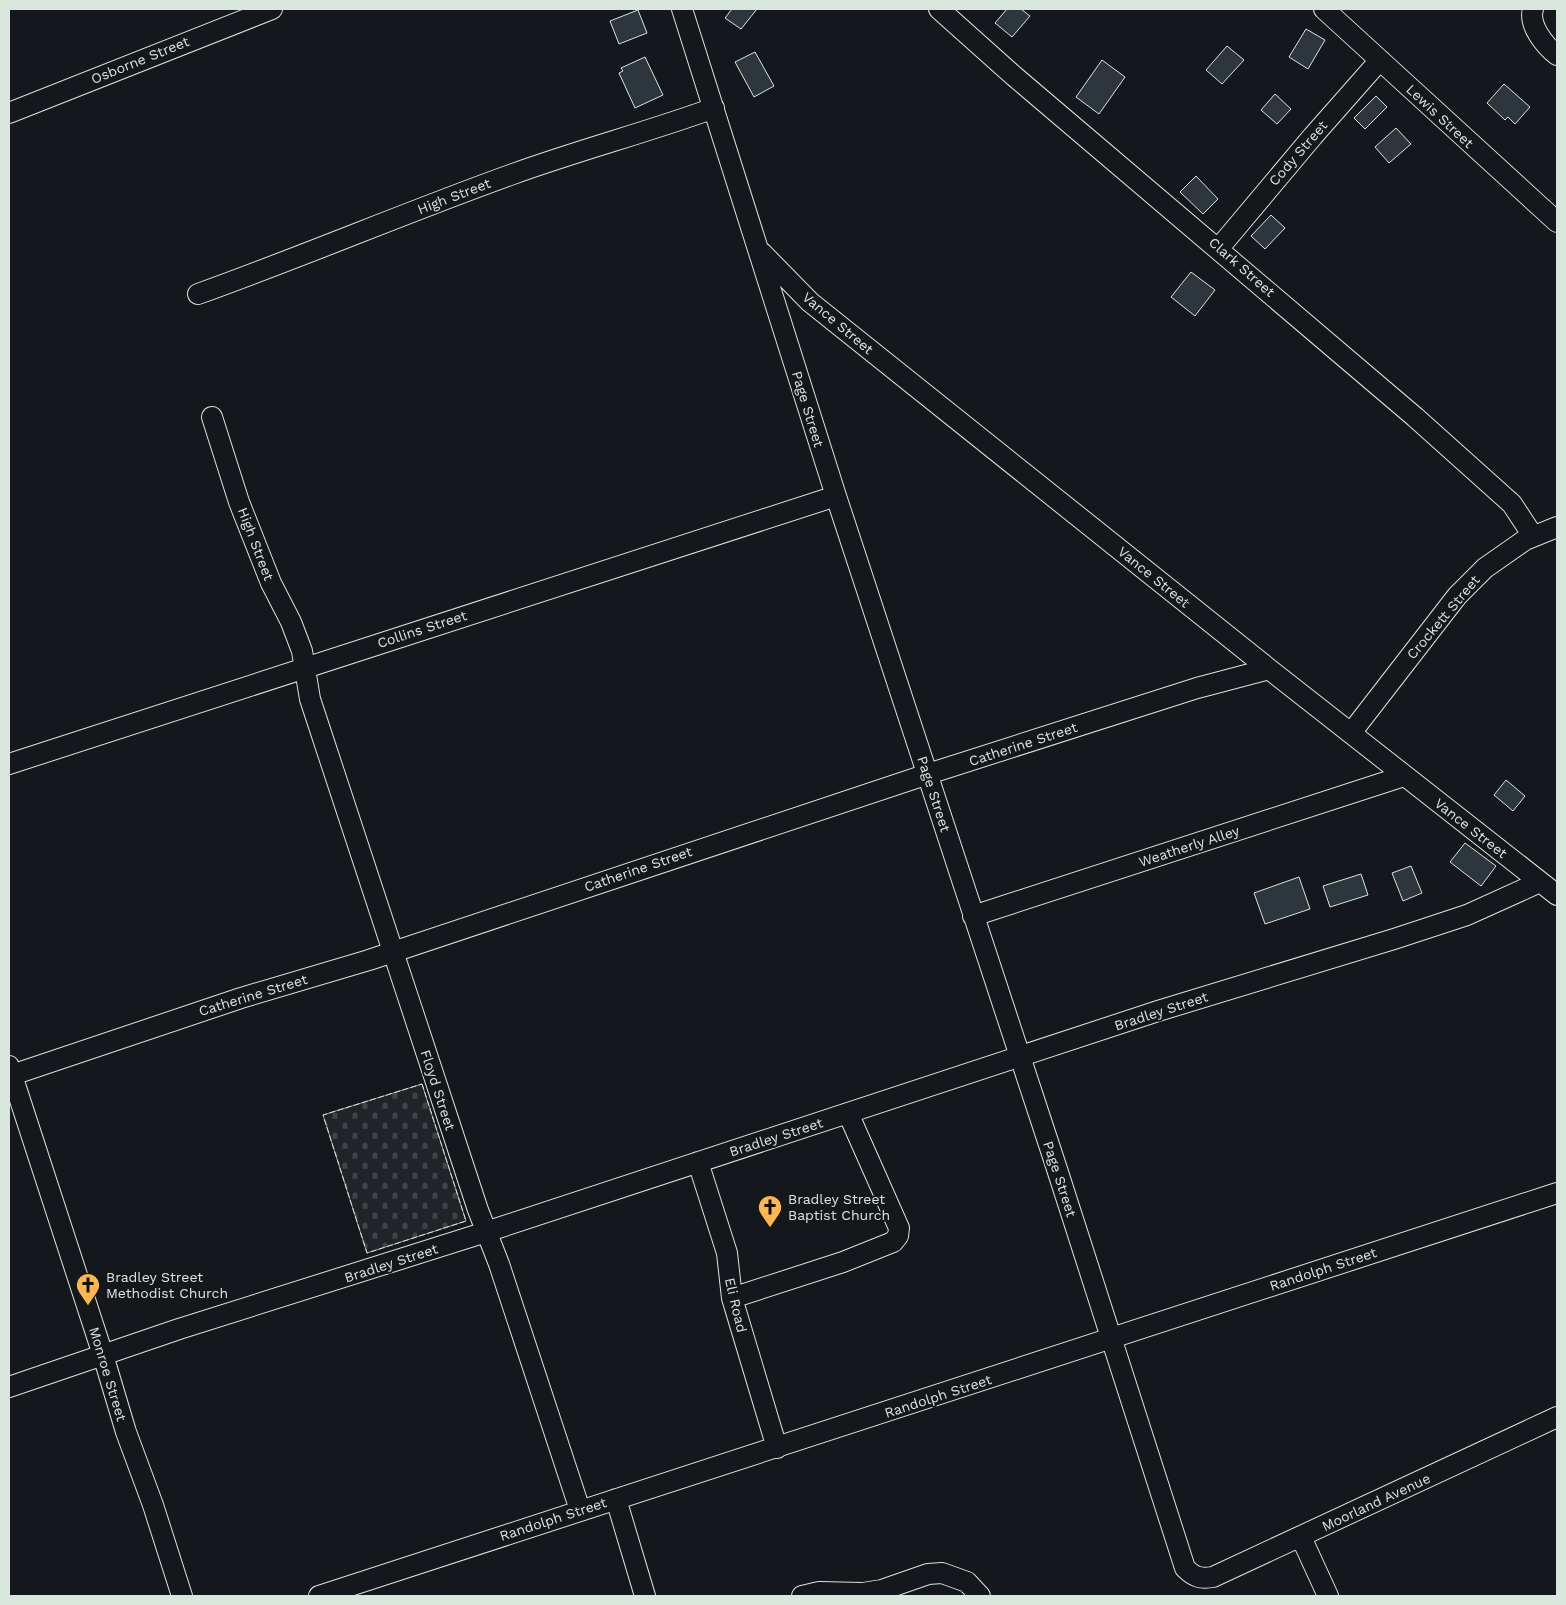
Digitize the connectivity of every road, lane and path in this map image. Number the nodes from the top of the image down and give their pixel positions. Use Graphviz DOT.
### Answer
graph roads {
  1 [pos="272,9"];
  2 [pos="682,9"];
  3 [pos="939,9"];
  4 [pos="1324,9"];
  5 [pos="1533,9"];
  6 [pos="1557,55"];
  7 [pos="1380,60"];
  8 [pos="714,108"];
  9 [pos="9,114"];
  10 [pos="1557,222"];
  11 [pos="1219,248"];
  12 [pos="758,250"];
  13 [pos="198,294"];
  14 [pos="212,417"];
  15 [pos="836,496"];
  16 [pos="1557,527"];
  17 [pos="1533,536"];
  18 [pos="305,669"];
  19 [pos="1269,669"];
  20 [pos="1351,733"];
  21 [pos="9,764"];
  22 [pos="928,774"];
  23 [pos="1404,776"];
  24 [pos="1540,882"];
  25 [pos="1557,895"];
  26 [pos="973,916"];
  27 [pos="393,952"];
  28 [pos="1019,1057"];
  29 [pos="10,1072"];
  30 [pos="848,1113"];
  31 [pos="698,1162"];
  32 [pos="1557,1193"];
  33 [pos="486,1232"];
  34 [pos="732,1298"];
  35 [pos="1112,1339"];
  36 [pos="103,1355"];
  37 [pos="9,1387"];
  38 [pos="1557,1418"];
  39 [pos="777,1448"];
  40 [pos="616,1499"];
  41 [pos="580,1510"];
  42 [pos="1300,1537"];
  43 [pos="1193,1576"];
  44 [pos="182,1596"];
  45 [pos="319,1596"];
  46 [pos="644,1596"];
  47 [pos="802,1596"];
  48 [pos="980,1596"];
  49 [pos="1328,1596"];
  1 -- 9 [label="street, Osborne Street"];
  2 -- 8 [label="street, Page Street"];
  3 -- 11 [label="street, Clark Street"];
  4 -- 7 [label="street, Lewis Street"];
  5 -- 6 [label="street"];
  7 -- 10 [label="street, Lewis Street"];
  7 -- 11 [label="street, Cody Street"];
  8 -- 12 [label="street, Page Street"];
  8 -- 13 [label="street, High Street"];
  11 -- 17 [label="street, Clark Street"];
  12 -- 15 [label="street, Page Street"];
  12 -- 19 [label="street, Vance Street"];
  14 -- 18 [label="street, High Street"];
  15 -- 18 [label="street, Collins Street"];
  15 -- 22 [label="street, Page Street"];
  16 -- 17 [label="street, Crockett Street"];
  17 -- 20 [label="street, Crockett Street"];
  18 -- 21 [label="street, Collins Street"];
  18 -- 27 [label="street, Floyd Street"];
  19 -- 20 [label="street, Vance Street"];
  19 -- 22 [label="street, Catherine Street"];
  20 -- 23 [label="street, Vance Street"];
  22 -- 26 [label="street, Page Street"];
  22 -- 27 [label="street, Catherine Street"];
  23 -- 24 [label="street, Vance Street"];
  23 -- 26 [label="street, Weatherly Alley"];
  24 -- 25 [label="street, Vance Street"];
  24 -- 28 [label="street, Bradley Street"];
  26 -- 28 [label="street, Page Street"];
  27 -- 29 [label="street, Catherine Street"];
  27 -- 33 [label="street, Floyd Street"];
  28 -- 30 [label="street, Bradley Street"];
  28 -- 35 [label="street, Page Street"];
  29 -- 36 [label="street, Monroe Street"];
  30 -- 31 [label="street, Bradley Street"];
  30 -- 34 [label="street"];
  31 -- 33 [label="street, Bradley Street"];
  31 -- 34 [label="street, Eli Road"];
  32 -- 35 [label="street, Randolph Street"];
  33 -- 36 [label="street, Bradley Street"];
  33 -- 41 [label="street, Floyd Street"];
  34 -- 39 [label="street, Eli Road"];
  35 -- 39 [label="street, Randolph Street"];
  35 -- 43 [label="street, Page Street"];
  36 -- 37 [label="street, Bradley Street"];
  36 -- 44 [label="street, Monroe Street"];
  38 -- 42 [label="street, Moorland Avenue"];
  39 -- 40 [label="street, Randolph Street"];
  40 -- 41 [label="street, Randolph Street"];
  40 -- 46 [label="street"];
  41 -- 45 [label="street, Randolph Street"];
  42 -- 43 [label="street, Moorland Avenue"];
  42 -- 49 [label="street"];
  47 -- 48 [label="street"];
}
